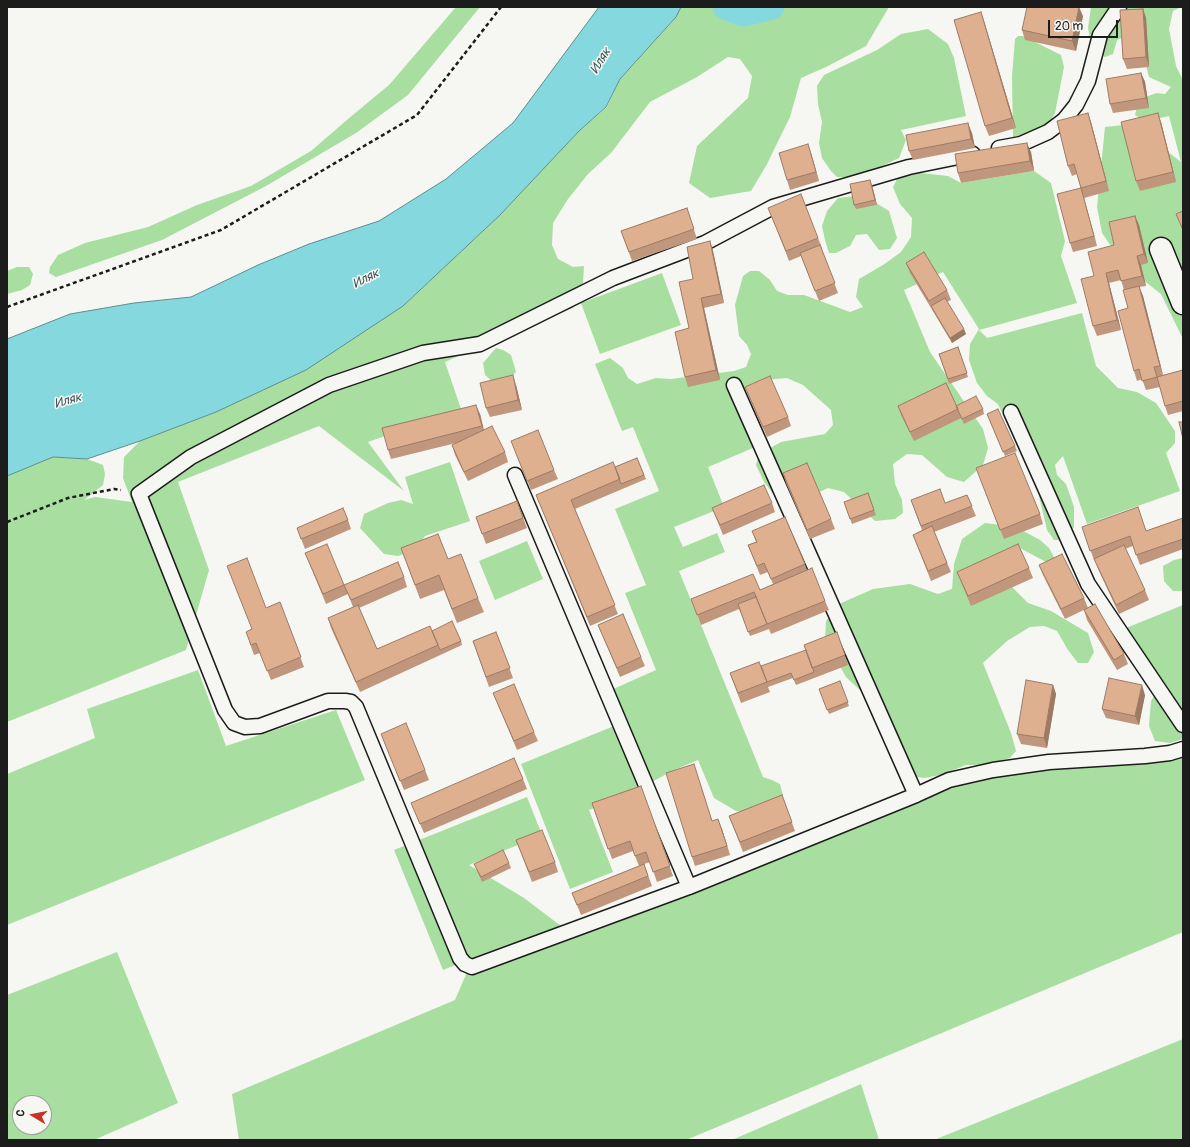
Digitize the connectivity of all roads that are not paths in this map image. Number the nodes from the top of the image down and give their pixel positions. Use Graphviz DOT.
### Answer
graph roads {
  1 [pos="1119,7"];
  2 [pos="1161,249"];
  3 [pos="1183,303"];
  4 [pos="734,385"];
  5 [pos="1011,412"];
  6 [pos="515,475"];
  7 [pos="1183,725"];
  8 [pos="1183,749"];
  9 [pos="916,795"];
  10 [pos="689,887"];
  1 -- 10 [label="lane"];
  2 -- 3 [label="street"];
  4 -- 9 [label="lane"];
  5 -- 7 [label="lane"];
  6 -- 10 [label="lane"];
  8 -- 9 [label="lane"];
  9 -- 10 [label="lane"];
}
